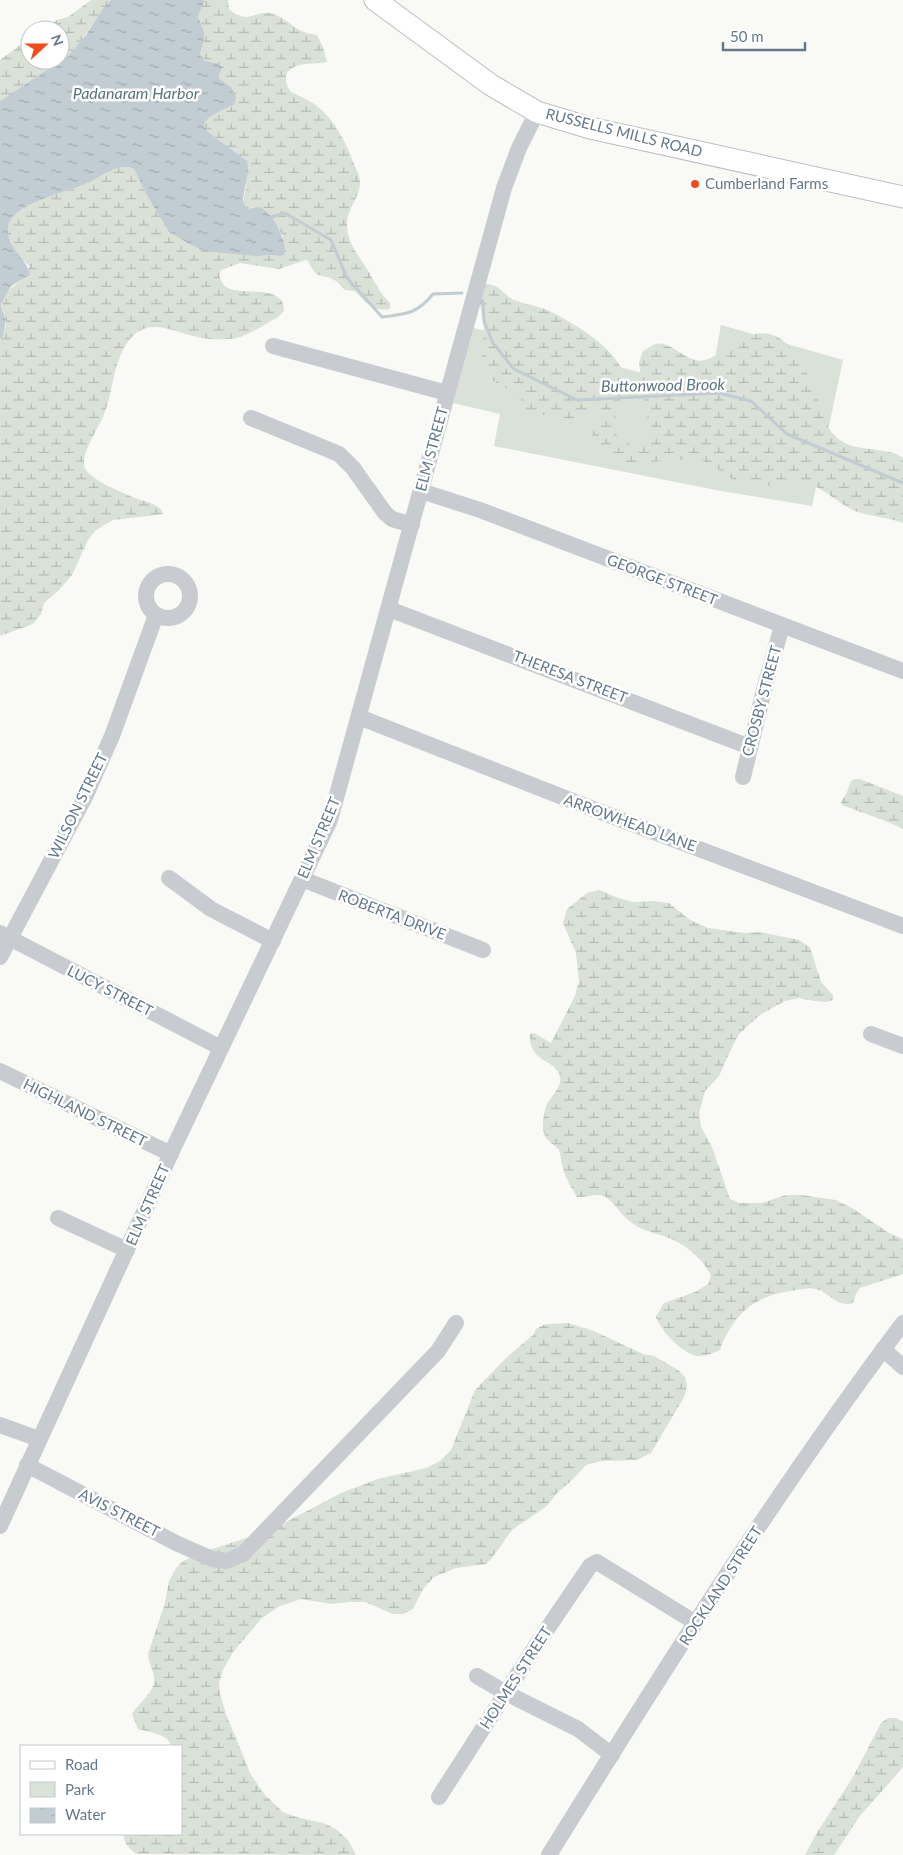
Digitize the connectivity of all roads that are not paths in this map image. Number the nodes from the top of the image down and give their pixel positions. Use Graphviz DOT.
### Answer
graph roads {
  1 [pos="375,0"];
  2 [pos="537,112"];
  3 [pos="903,197"];
  4 [pos="273,346"];
  5 [pos="447,393"];
  6 [pos="251,418"];
  7 [pos="421,491"];
  8 [pos="412,525"];
  9 [pos="389,609"];
  10 [pos="156,615"];
  11 [pos="782,626"];
  12 [pos="903,671"];
  13 [pos="358,717"];
  14 [pos="750,747"];
  15 [pos="743,777"];
  16 [pos="169,878"];
  17 [pos="302,880"];
  18 [pos="903,926"];
  19 [pos="5,936"];
  20 [pos="273,941"];
  21 [pos="483,950"];
  22 [pos="0,956"];
  23 [pos="871,1034"];
  24 [pos="903,1046"];
  25 [pos="221,1048"];
  26 [pos="0,1070"];
  27 [pos="171,1154"];
  28 [pos="58,1218"];
  29 [pos="127,1250"];
  30 [pos="456,1323"];
  31 [pos="903,1323"];
  32 [pos="883,1350"];
  33 [pos="903,1367"];
  34 [pos="0,1425"];
  35 [pos="39,1439"];
  36 [pos="27,1466"];
  37 [pos="0,1526"];
  38 [pos="696,1623"];
  39 [pos="477,1676"];
  40 [pos="506,1693"];
  41 [pos="612,1755"];
  42 [pos="439,1798"];
  43 [pos="549,1855"];
  1 -- 2 [label="main road, RUSSELLS MILLS ROAD"];
  2 -- 3 [label="main road, RUSSELLS MILLS ROAD"];
  2 -- 5 [label="street, ELM STREET"];
  4 -- 5 [label="street"];
  5 -- 7 [label="street, ELM STREET"];
  6 -- 8 [label="street"];
  7 -- 8 [label="street, ELM STREET"];
  7 -- 11 [label="street, GEORGE STREET"];
  8 -- 9 [label="street, ELM STREET"];
  9 -- 13 [label="street, ELM STREET"];
  9 -- 14 [label="street, THERESA STREET"];
  10 -- 19 [label="street, WILSON STREET"];
  11 -- 12 [label="street, GEORGE STREET"];
  11 -- 14 [label="street, CROSBY STREET"];
  13 -- 17 [label="street, ELM STREET"];
  13 -- 18 [label="street, ARROWHEAD LANE"];
  14 -- 15 [label="street, CROSBY STREET"];
  16 -- 20 [label="street"];
  17 -- 20 [label="street, ELM STREET"];
  17 -- 21 [label="street, ROBERTA DRIVE"];
  19 -- 22 [label="street, WILSON STREET"];
  19 -- 25 [label="street, LUCY STREET"];
  20 -- 25 [label="street, ELM STREET"];
  23 -- 24 [label="street"];
  25 -- 27 [label="street, ELM STREET"];
  26 -- 27 [label="street, HIGHLAND STREET"];
  27 -- 29 [label="street, ELM STREET"];
  28 -- 29 [label="street"];
  29 -- 35 [label="street, ELM STREET"];
  30 -- 36 [label="street, AVIS STREET"];
  31 -- 32 [label="street, ROCKLAND STREET"];
  32 -- 33 [label="street"];
  32 -- 38 [label="street, ROCKLAND STREET"];
  34 -- 35 [label="street"];
  35 -- 36 [label="street, ELM STREET"];
  36 -- 37 [label="street, ELM STREET"];
  38 -- 40 [label="street, HOLMES STREET"];
  38 -- 41 [label="street, ROCKLAND STREET"];
  39 -- 40 [label="street"];
  40 -- 41 [label="street"];
  40 -- 42 [label="street, HOLMES STREET"];
  41 -- 43 [label="street, ROCKLAND STREET"];
}
